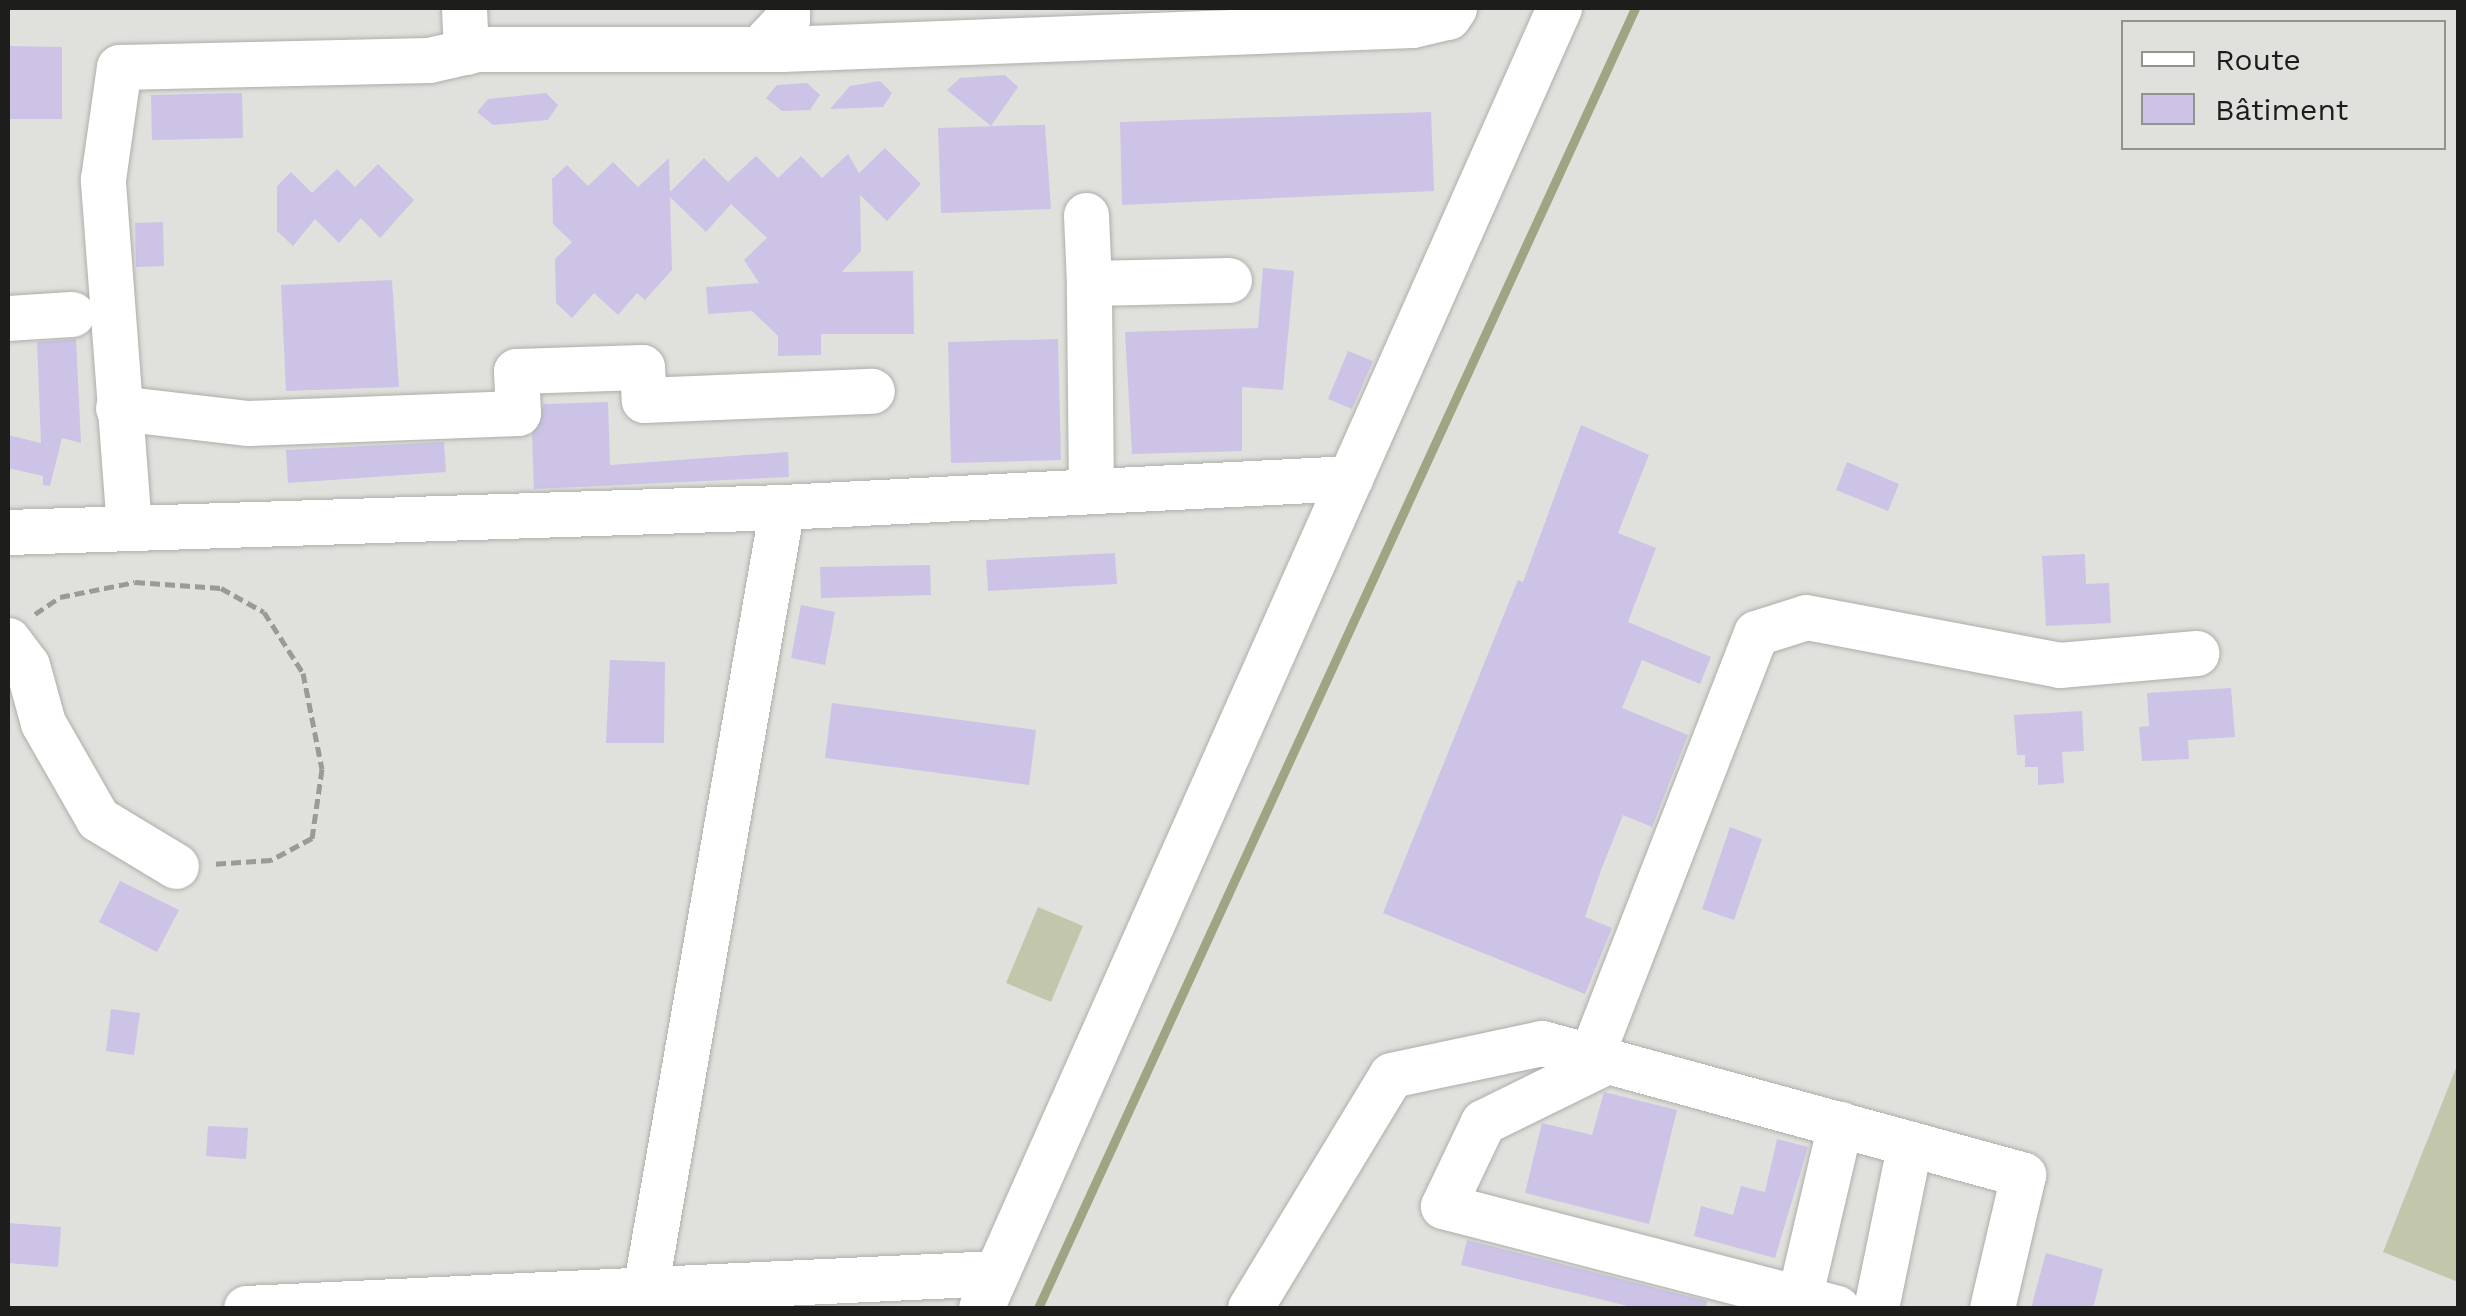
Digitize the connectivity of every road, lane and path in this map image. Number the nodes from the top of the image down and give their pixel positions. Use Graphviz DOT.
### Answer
graph roads {
  1 [pos="787,8"];
  2 [pos="1454,8"];
  3 [pos="1559,8"];
  4 [pos="1375,16"];
  5 [pos="989,22"];
  6 [pos="666,28"];
  7 [pos="465,30"];
  8 [pos="759,49"];
  9 [pos="1086,215"];
  10 [pos="1229,280"];
  11 [pos="1088,283"];
  12 [pos="72,314"];
  13 [pos="8,318"];
  14 [pos="872,391"];
  15 [pos="118,408"];
  16 [pos="1350,478"];
  17 [pos="1091,491"];
  18 [pos="782,506"];
  19 [pos="129,528"];
  20 [pos="8,532"];
  21 [pos="14,632"];
  22 [pos="2196,652"];
  23 [pos="176,866"];
  24 [pos="1599,1059"];
  25 [pos="1840,1124"];
  26 [pos="1910,1143"];
  27 [pos="645,1290"];
  28 [pos="988,1291"];
  29 [pos="1818,1304"];
  30 [pos="246,1308"];
  31 [pos="1250,1308"];
  32 [pos="1876,1308"];
  33 [pos="1992,1308"];
  1 -- 8 [label="lane"];
  2 -- 4 [label="lane"];
  3 -- 16 [label="lane"];
  4 -- 5 [label="lane"];
  5 -- 8 [label="lane"];
  6 -- 7 [label="lane"];
  6 -- 8 [label="lane"];
  7 -- 15 [label="lane"];
  9 -- 11 [label="lane"];
  10 -- 11 [label="lane"];
  11 -- 17 [label="lane"];
  12 -- 13 [label="lane"];
  14 -- 15 [label="lane"];
  15 -- 19 [label="lane"];
  16 -- 17 [label="lane"];
  16 -- 28 [label="lane"];
  17 -- 18 [label="lane"];
  18 -- 19 [label="lane"];
  18 -- 27 [label="lane"];
  19 -- 20 [label="lane"];
  21 -- 23 [label="lane"];
  21 -- 23 [label="path"];
  22 -- 24 [label="lane"];
  24 -- 25 [label="lane"];
  24 -- 29 [label="lane"];
  24 -- 31 [label="lane"];
  25 -- 26 [label="lane"];
  25 -- 29 [label="lane"];
  26 -- 32 [label="lane"];
  26 -- 33 [label="lane"];
  27 -- 28 [label="lane"];
  27 -- 30 [label="lane"];
}
